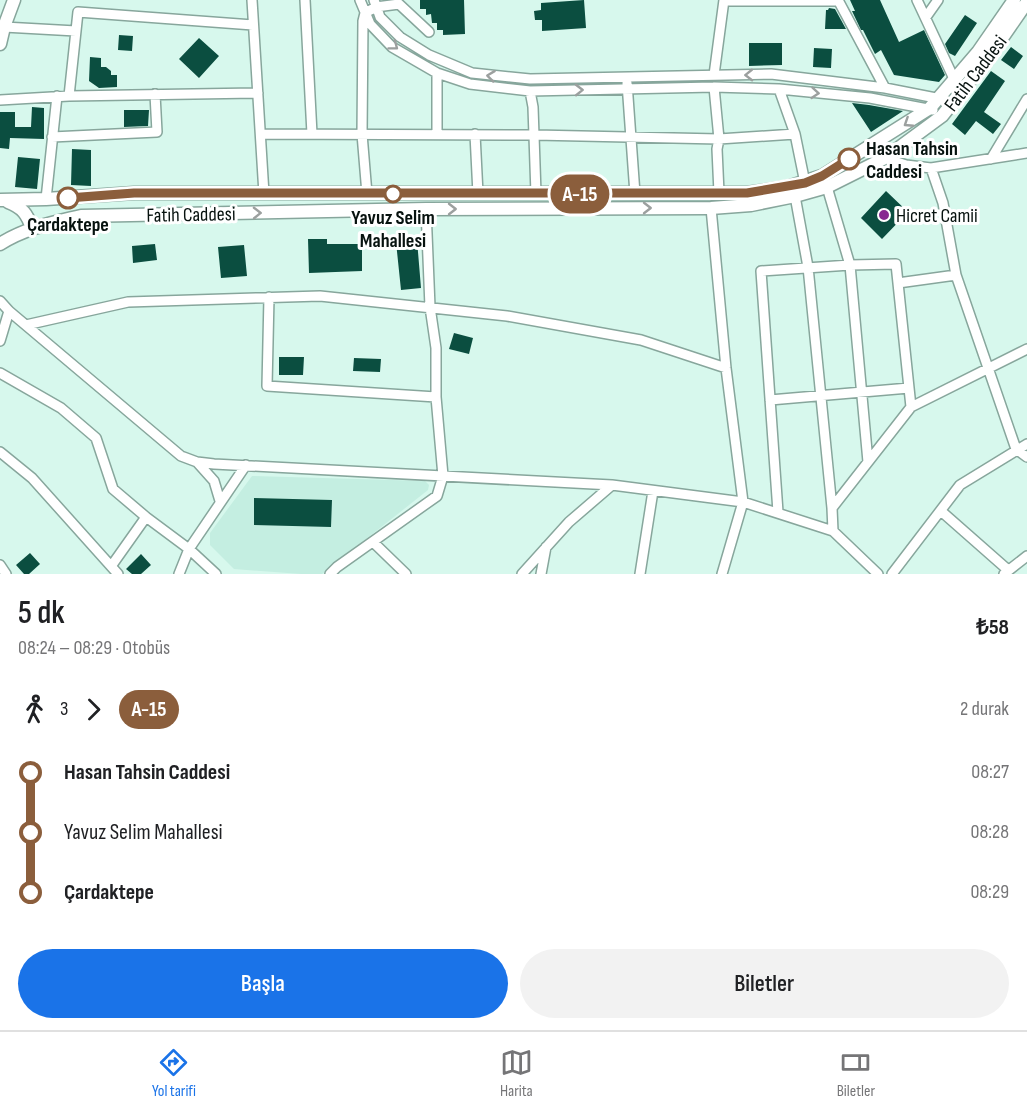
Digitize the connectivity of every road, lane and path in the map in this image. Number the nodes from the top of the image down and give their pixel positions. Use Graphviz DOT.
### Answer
graph roads {
  1 [pos="14,0"];
  2 [pos="252,0"];
  3 [pos="305,0"];
  4 [pos="360,0"];
  5 [pos="724,0"];
  6 [pos="838,0"];
  7 [pos="917,0"];
  8 [pos="938,0"];
  9 [pos="1014,0"];
  10 [pos="1027,2"];
  11 [pos="375,3"];
  12 [pos="365,13"];
  13 [pos="926,17"];
  14 [pos="254,25"];
  15 [pos="4,27"];
  16 [pos="76,31"];
  17 [pos="429,32"];
  18 [pos="0,44"];
  19 [pos="437,73"];
  20 [pos="714,75"];
  21 [pos="627,77"];
  22 [pos="514,78"];
  23 [pos="955,81"];
  24 [pos="714,87"];
  25 [pos="885,88"];
  26 [pos="626,89"];
  27 [pos="779,89"];
  28 [pos="512,90"];
  29 [pos="530,91"];
  30 [pos="258,93"];
  31 [pos="155,94"];
  32 [pos="57,96"];
  33 [pos="69,96"];
  34 [pos="940,98"];
  35 [pos="1027,99"];
  36 [pos="0,100"];
  37 [pos="952,104"];
  38 [pos="930,108"];
  39 [pos="942,116"];
  40 [pos="261,134"];
  41 [pos="312,134"];
  42 [pos="362,134"];
  43 [pos="437,134"];
  44 [pos="795,134"];
  45 [pos="475,135"];
  46 [pos="535,135"];
  47 [pos="52,137"];
  48 [pos="631,137"];
  49 [pos="719,139"];
  50 [pos="1027,153"];
  51 [pos="885,158"];
  52 [pos="991,159"];
  53 [pos="931,168"];
  54 [pos="805,183"];
  55 [pos="827,187"];
  56 [pos="718,193"];
  57 [pos="264,194"];
  58 [pos="367,194"];
  59 [pos="478,194"];
  60 [pos="536,194"];
  61 [pos="635,194"];
  62 [pos="795,196"];
  63 [pos="46,199"];
  64 [pos="0,200"];
  65 [pos="711,208"];
  66 [pos="426,209"];
  67 [pos="32,228"];
  68 [pos="0,243"];
  69 [pos="850,265"];
  70 [pos="808,267"];
  71 [pos="956,275"];
  72 [pos="898,283"];
  73 [pos="269,297"];
  74 [pos="0,301"];
  75 [pos="430,307"];
  76 [pos="9,311"];
  77 [pos="26,325"];
  78 [pos="0,341"];
  79 [pos="1027,349"];
  80 [pos="726,368"];
  81 [pos="988,370"];
  82 [pos="0,373"];
  83 [pos="909,388"];
  84 [pos="862,392"];
  85 [pos="820,396"];
  86 [pos="436,398"];
  87 [pos="770,400"];
  88 [pos="910,407"];
  89 [pos="1027,444"];
  90 [pos="1016,449"];
  91 [pos="0,452"];
  92 [pos="1027,457"];
  93 [pos="197,462"];
  94 [pos="868,462"];
  95 [pos="246,465"];
  96 [pos="443,476"];
  97 [pos="612,485"];
  98 [pos="653,491"];
  99 [pos="220,501"];
  100 [pos="743,502"];
  101 [pos="832,508"];
  102 [pos="941,511"];
  103 [pos="778,512"];
  104 [pos="146,518"];
  105 [pos="834,531"];
  106 [pos="373,542"];
  107 [pos="546,547"];
  108 [pos="189,549"];
  109 [pos="1027,556"];
  110 [pos="0,565"];
  111 [pos="112,565"];
  112 [pos="1006,572"];
  113 [pos="6,574"];
  114 [pos="118,574"];
  115 [pos="179,574"];
  116 [pos="216,574"];
  117 [pos="330,574"];
  118 [pos="406,574"];
  119 [pos="522,574"];
  120 [pos="541,574"];
  121 [pos="640,574"];
  122 [pos="722,574"];
  123 [pos="878,574"];
  124 [pos="892,574"];
  1 -- 15 [label="main road"];
  2 -- 14 [label="street"];
  3 -- 41 [label="street"];
  4 -- 12 [label="street"];
  5 -- 6 [label="street"];
  5 -- 20 [label="street"];
  6 -- 25 [label="street"];
  7 -- 13 [label="street"];
  8 -- 13 [label="street"];
  9 -- 23 [label="main road, Fatih Caddesi"];
  10 -- 37 [label="main road, Fatih Caddesi"];
  11 -- 12 [label="street"];
  11 -- 17 [label="street"];
  22 -- 11 [label="street, one-way"];
  12 -- 19 [label="street, one-way"];
  12 -- 42 [label="street"];
  13 -- 23 [label="street"];
  14 -- 16 [label="street"];
  14 -- 30 [label="street"];
  15 -- 16 [label="street"];
  15 -- 18 [label="main road"];
  16 -- 33 [label="street"];
  19 -- 28 [label="street"];
  19 -- 43 [label="street"];
  20 -- 21 [label="street"];
  25 -- 20 [label="street, one-way"];
  21 -- 22 [label="street"];
  21 -- 26 [label="street"];
  22 -- 28 [label="street"];
  23 -- 34 [label="main road, Fatih Caddesi"];
  24 -- 26 [label="street"];
  24 -- 27 [label="street"];
  24 -- 49 [label="street"];
  25 -- 34 [label="street"];
  29 -- 26 [label="street, one-way"];
  26 -- 48 [label="street"];
  27 -- 38 [label="street, one-way"];
  27 -- 44 [label="street"];
  28 -- 29 [label="street"];
  29 -- 46 [label="street"];
  30 -- 31 [label="street"];
  30 -- 40 [label="street"];
  31 -- 33 [label="street"];
  31 -- 47 [label="street"];
  32 -- 33 [label="street"];
  32 -- 36 [label="street"];
  32 -- 47 [label="street"];
  34 -- 37 [label="street"];
  34 -- 38 [label="main road, Fatih Caddesi"];
  35 -- 52 [label="street"];
  37 -- 39 [label="main road, Fatih Caddesi"];
  38 -- 39 [label="street"];
  38 -- 54 [label="main road, Fatih Caddesi, one-way"];
  39 -- 51 [label="main road, Fatih Caddesi"];
  40 -- 41 [label="street"];
  40 -- 57 [label="street"];
  41 -- 42 [label="street"];
  42 -- 43 [label="street"];
  42 -- 58 [label="street"];
  43 -- 45 [label="street"];
  44 -- 49 [label="street"];
  44 -- 54 [label="street"];
  45 -- 46 [label="street"];
  45 -- 59 [label="street"];
  46 -- 48 [label="street"];
  46 -- 60 [label="street"];
  47 -- 63 [label="street"];
  48 -- 49 [label="street"];
  48 -- 61 [label="street"];
  49 -- 56 [label="street"];
  50 -- 52 [label="street"];
  51 -- 53 [label="street"];
  51 -- 55 [label="main road, Fatih Caddesi"];
  52 -- 53 [label="street"];
  53 -- 71 [label="street"];
  54 -- 56 [label="main road, Fatih Caddesi"];
  55 -- 62 [label="main road, Fatih Caddesi"];
  55 -- 69 [label="street"];
  56 -- 61 [label="main road, Fatih Caddesi"];
  57 -- 58 [label="main road, Fatih Caddesi"];
  57 -- 63 [label="main road, Fatih Caddesi"];
  58 -- 59 [label="main road, Fatih Caddesi"];
  59 -- 60 [label="main road, Fatih Caddesi"];
  60 -- 61 [label="main road, Fatih Caddesi"];
  62 -- 65 [label="main road, Fatih Caddesi"];
  62 -- 70 [label="street"];
  63 -- 64 [label="main road, Fatih Caddesi"];
  64 -- 67 [label="main road"];
  66 -- 65 [label="main road, Fatih Caddesi, one-way"];
  65 -- 80 [label="street"];
  67 -- 66 [label="main road, Fatih Caddesi, one-way"];
  66 -- 75 [label="street"];
  67 -- 68 [label="main road, Fatih Caddesi"];
  69 -- 70 [label="street"];
  69 -- 72 [label="street"];
  69 -- 84 [label="street"];
  70 -- 85 [label="street"];
  70 -- 87 [label="street"];
  71 -- 72 [label="street"];
  71 -- 81 [label="street"];
  72 -- 83 [label="street"];
  73 -- 75 [label="street"];
  73 -- 77 [label="street"];
  73 -- 86 [label="street"];
  74 -- 76 [label="street"];
  75 -- 80 [label="street"];
  75 -- 86 [label="street"];
  76 -- 77 [label="street"];
  76 -- 78 [label="street"];
  77 -- 93 [label="street"];
  79 -- 81 [label="street"];
  80 -- 100 [label="street"];
  81 -- 88 [label="street"];
  81 -- 90 [label="street"];
  82 -- 104 [label="street"];
  83 -- 84 [label="street"];
  83 -- 88 [label="street"];
  84 -- 85 [label="street"];
  84 -- 94 [label="street"];
  85 -- 87 [label="street"];
  85 -- 101 [label="street"];
  86 -- 96 [label="street"];
  87 -- 103 [label="street"];
  88 -- 94 [label="street"];
  89 -- 90 [label="street"];
  90 -- 92 [label="street"];
  90 -- 102 [label="street"];
  91 -- 111 [label="street"];
  93 -- 95 [label="street"];
  93 -- 99 [label="street"];
  94 -- 101 [label="street"];
  95 -- 96 [label="street"];
  95 -- 99 [label="street"];
  96 -- 97 [label="street"];
  96 -- 106 [label="street"];
  97 -- 98 [label="street"];
  97 -- 107 [label="street"];
  98 -- 100 [label="street"];
  98 -- 121 [label="street"];
  99 -- 108 [label="street"];
  100 -- 103 [label="street"];
  100 -- 122 [label="street"];
  101 -- 105 [label="street"];
  102 -- 112 [label="street"];
  102 -- 124 [label="street"];
  103 -- 105 [label="street"];
  104 -- 108 [label="street"];
  104 -- 111 [label="street"];
  105 -- 123 [label="street"];
  106 -- 117 [label="street"];
  106 -- 118 [label="street"];
  107 -- 119 [label="street"];
  107 -- 120 [label="street"];
  108 -- 115 [label="street"];
  108 -- 116 [label="street"];
  109 -- 112 [label="street"];
  110 -- 113 [label="street"];
  111 -- 114 [label="street"];
}
